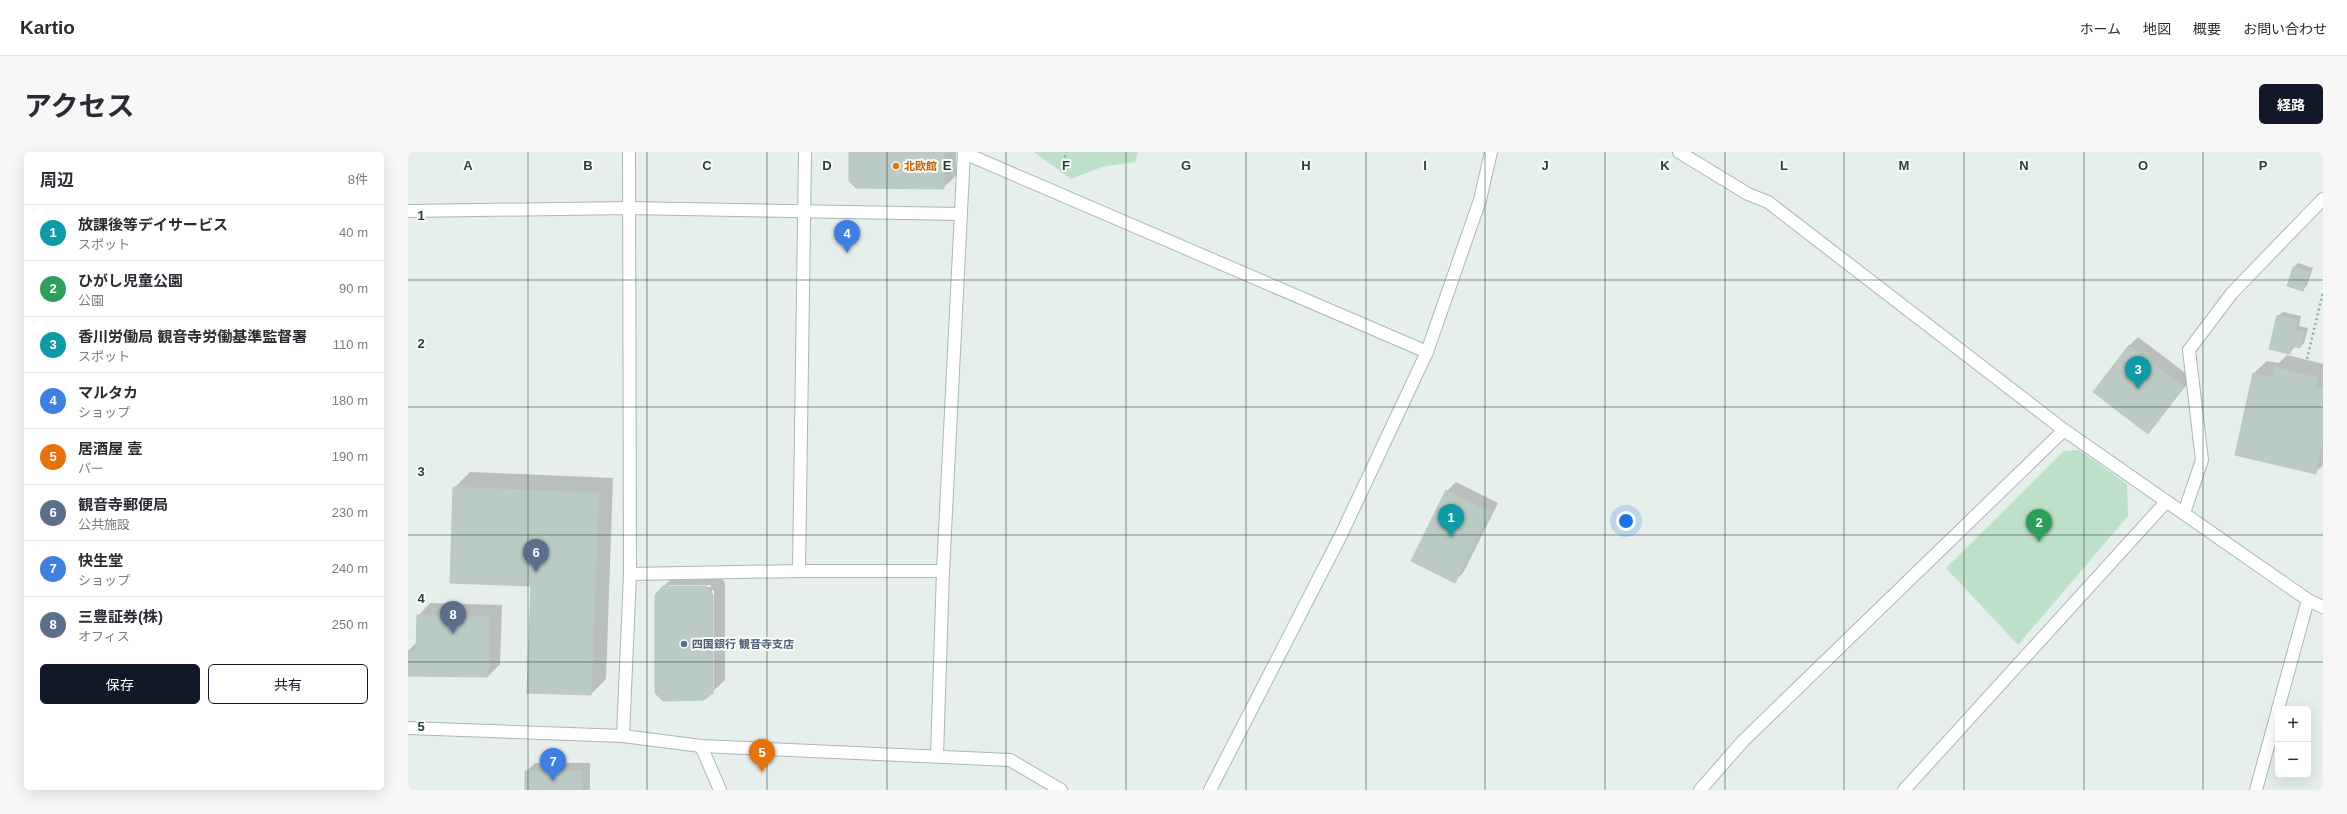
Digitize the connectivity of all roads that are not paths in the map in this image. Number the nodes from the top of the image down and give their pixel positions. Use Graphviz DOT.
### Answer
graph roads {
  1 [pos="629,152"];
  2 [pos="804,152"];
  3 [pos="964,152"];
  4 [pos="1491,152"];
  5 [pos="1679,152"];
  6 [pos="2323,199"];
  7 [pos="628,208"];
  8 [pos="408,211"];
  9 [pos="804,212"];
  10 [pos="960,214"];
  11 [pos="1427,352"];
  12 [pos="2064,430"];
  13 [pos="2166,502"];
  14 [pos="2184,512"];
  15 [pos="800,571"];
  16 [pos="944,571"];
  17 [pos="630,574"];
  18 [pos="2308,600"];
  19 [pos="2323,607"];
  20 [pos="2279,706"];
  21 [pos="2275,721"];
  22 [pos="408,728"];
  23 [pos="623,736"];
  24 [pos="701,746"];
  25 [pos="937,756"];
  26 [pos="720,790"];
  27 [pos="1061,790"];
  28 [pos="1210,790"];
  29 [pos="1700,790"];
  30 [pos="1904,790"];
  31 [pos="2256,790"];
  1 -- 7 [label="street"];
  2 -- 9 [label="street"];
  3 -- 10 [label="street"];
  3 -- 11 [label="street"];
  4 -- 11 [label="street"];
  5 -- 12 [label="street"];
  6 -- 14 [label="street"];
  7 -- 8 [label="street"];
  7 -- 9 [label="street"];
  7 -- 17 [label="street"];
  9 -- 10 [label="street"];
  9 -- 15 [label="street"];
  10 -- 16 [label="street"];
  11 -- 28 [label="street"];
  12 -- 13 [label="street"];
  12 -- 29 [label="street"];
  13 -- 14 [label="street"];
  13 -- 30 [label="street"];
  14 -- 18 [label="street"];
  15 -- 16 [label="street"];
  15 -- 17 [label="street"];
  16 -- 25 [label="street"];
  17 -- 23 [label="street"];
  18 -- 19 [label="street"];
  18 -- 20 [label="street"];
  21 -- 31 [label="street"];
  22 -- 23 [label="street"];
  23 -- 24 [label="street"];
  24 -- 25 [label="street"];
  24 -- 26 [label="street"];
  25 -- 27 [label="street"];
}
